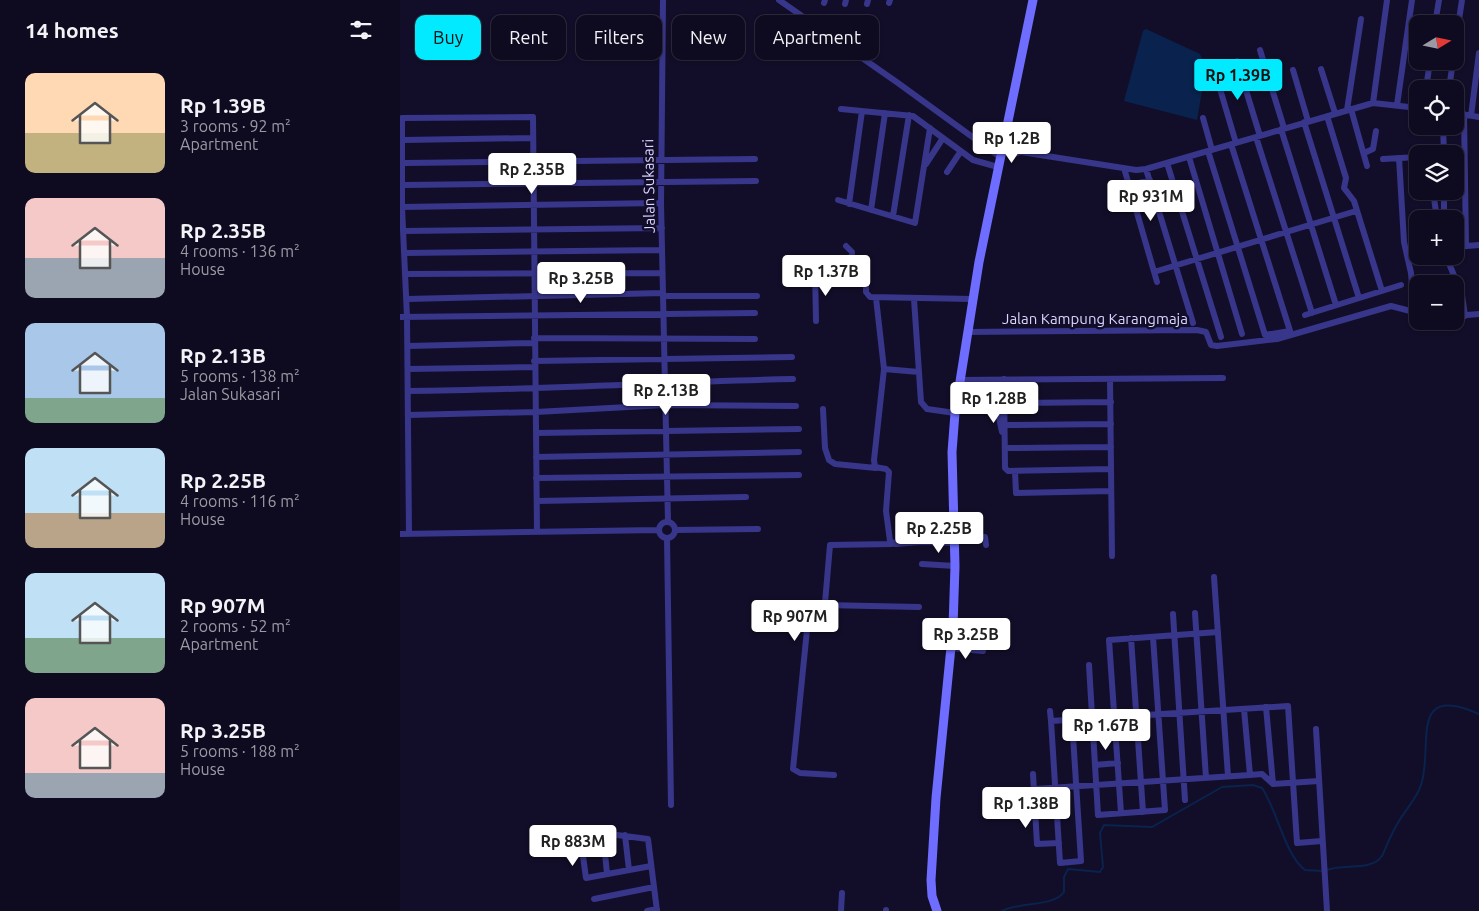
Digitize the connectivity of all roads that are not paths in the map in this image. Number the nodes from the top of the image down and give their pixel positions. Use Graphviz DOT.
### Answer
graph roads {
  1 [pos="663,0"];
  2 [pos="778,0"];
  3 [pos="1033,0"];
  4 [pos="1387,0"];
  5 [pos="1412,0"];
  6 [pos="1439,0"];
  7 [pos="1462,0"];
  8 [pos="1436,15"];
  9 [pos="1460,15"];
  10 [pos="1360,18"];
  11 [pos="1260,50"];
  12 [pos="1479,53"];
  13 [pos="1238,61"];
  14 [pos="1321,69"];
  15 [pos="1293,70"];
  16 [pos="1215,72"];
  17 [pos="1373,103"];
  18 [pos="1397,105"];
  19 [pos="1409,107"];
  20 [pos="841,109"];
  21 [pos="1349,110"];
  22 [pos="862,111"];
  23 [pos="885,113"];
  24 [pos="1335,113"];
  25 [pos="1464,114"];
  26 [pos="909,115"];
  27 [pos="1327,116"];
  28 [pos="1471,116"];
  29 [pos="1479,117"];
  30 [pos="1203,118"];
  31 [pos="1306,122"];
  32 [pos="930,128"];
  33 [pos="1282,129"];
  34 [pos="1376,132"];
  35 [pos="1258,136"];
  36 [pos="533,138"];
  37 [pos="942,138"];
  38 [pos="403,140"];
  39 [pos="1234,143"];
  40 [pos="960,151"];
  41 [pos="1001,151"];
  42 [pos="1210,151"];
  43 [pos="1364,153"];
  44 [pos="1189,157"];
  45 [pos="1409,157"];
  46 [pos="1399,158"];
  47 [pos="756,159"];
  48 [pos="1384,159"];
  49 [pos="534,160"];
  50 [pos="661,160"];
  51 [pos="404,163"];
  52 [pos="1167,163"];
  53 [pos="1368,166"];
  54 [pos="998,167"];
  55 [pos="924,168"];
  56 [pos="1124,168"];
  57 [pos="1146,170"];
  58 [pos="947,172"];
  59 [pos="1150,180"];
  60 [pos="662,182"];
  61 [pos="756,182"];
  62 [pos="533,184"];
  63 [pos="403,185"];
  64 [pos="1129,186"];
  65 [pos="838,200"];
  66 [pos="661,203"];
  67 [pos="849,204"];
  68 [pos="533,206"];
  69 [pos="402,207"];
  70 [pos="871,210"];
  71 [pos="1356,211"];
  72 [pos="893,216"];
  73 [pos="1333,218"];
  74 [pos="1310,225"];
  75 [pos="534,228"];
  76 [pos="662,228"];
  77 [pos="403,231"];
  78 [pos="1285,232"];
  79 [pos="1262,240"];
  80 [pos="1479,245"];
  81 [pos="846,246"];
  82 [pos="1466,246"];
  83 [pos="1238,247"];
  84 [pos="534,250"];
  85 [pos="662,250"];
  86 [pos="404,253"];
  87 [pos="1218,253"];
  88 [pos="1197,260"];
  89 [pos="851,265"];
  90 [pos="1450,265"];
  91 [pos="1176,266"];
  92 [pos="1154,272"];
  93 [pos="662,273"];
  94 [pos="406,274"];
  95 [pos="534,274"];
  96 [pos="1411,275"];
  97 [pos="1157,282"];
  98 [pos="1401,285"];
  99 [pos="1382,291"];
  100 [pos="663,294"];
  101 [pos="534,295"];
  102 [pos="758,296"];
  103 [pos="876,298"];
  104 [pos="1359,298"];
  105 [pos="407,299"];
  106 [pos="914,299"];
  107 [pos="972,299"];
  108 [pos="1336,305"];
  109 [pos="1409,310"];
  110 [pos="664,312"];
  111 [pos="755,313"];
  112 [pos="1479,314"];
  113 [pos="534,316"];
  114 [pos="1465,316"];
  115 [pos="404,317"];
  116 [pos="816,321"];
  117 [pos="1193,323"];
  118 [pos="968,332"];
  119 [pos="1291,333"];
  120 [pos="1242,334"];
  121 [pos="665,337"];
  122 [pos="1221,337"];
  123 [pos="755,339"];
  124 [pos="534,340"];
  125 [pos="408,346"];
  126 [pos="792,357"];
  127 [pos="664,360"];
  128 [pos="535,364"];
  129 [pos="408,369"];
  130 [pos="884,369"];
  131 [pos="919,372"];
  132 [pos="1222,378"];
  133 [pos="793,379"];
  134 [pos="1110,379"];
  135 [pos="960,380"];
  136 [pos="1004,380"];
  137 [pos="664,382"];
  138 [pos="535,390"];
  139 [pos="408,391"];
  140 [pos="1110,402"];
  141 [pos="665,405"];
  142 [pos="796,406"];
  143 [pos="1004,406"];
  144 [pos="997,408"];
  145 [pos="823,409"];
  146 [pos="986,409"];
  147 [pos="536,412"];
  148 [pos="955,413"];
  149 [pos="408,415"];
  150 [pos="1111,424"];
  151 [pos="1005,425"];
  152 [pos="798,429"];
  153 [pos="666,432"];
  154 [pos="536,433"];
  155 [pos="1111,447"];
  156 [pos="1005,448"];
  157 [pos="799,452"];
  158 [pos="666,454"];
  159 [pos="536,457"];
  160 [pos="876,468"];
  161 [pos="1111,469"];
  162 [pos="1015,471"];
  163 [pos="799,475"];
  164 [pos="667,476"];
  165 [pos="536,478"];
  166 [pos="1111,491"];
  167 [pos="746,497"];
  168 [pos="667,499"];
  169 [pos="537,501"];
  170 [pos="668,522"];
  171 [pos="758,529"];
  172 [pos="659,530"];
  173 [pos="675,530"];
  174 [pos="538,532"];
  175 [pos="400,534"];
  176 [pos="409,534"];
  177 [pos="667,538"];
  178 [pos="954,541"];
  179 [pos="892,544"];
  180 [pos="986,545"];
  181 [pos="1112,556"];
  182 [pos="922,564"];
  183 [pos="955,566"];
  184 [pos="1214,577"];
  185 [pos="824,605"];
  186 [pos="919,607"];
  187 [pos="1194,613"];
  188 [pos="1172,614"];
  189 [pos="953,627"];
  190 [pos="1218,632"];
  191 [pos="985,634"];
  192 [pos="1196,634"];
  193 [pos="1174,635"];
  194 [pos="1153,637"];
  195 [pos="1131,638"];
  196 [pos="951,648"];
  197 [pos="983,651"];
  198 [pos="1089,665"];
  199 [pos="1266,707"];
  200 [pos="1244,709"];
  201 [pos="1223,710"];
  202 [pos="1050,711"];
  203 [pos="1202,711"];
  204 [pos="1180,713"];
  205 [pos="1158,714"];
  206 [pos="1137,716"];
  207 [pos="1114,717"];
  208 [pos="1092,718"];
  209 [pos="1072,720"];
  210 [pos="1051,721"];
  211 [pos="1316,729"];
  212 [pos="1118,763"];
  213 [pos="1095,765"];
  214 [pos="1033,774"];
  215 [pos="834,775"];
  216 [pos="1250,775"];
  217 [pos="1228,776"];
  218 [pos="1206,778"];
  219 [pos="1184,779"];
  220 [pos="1163,780"];
  221 [pos="1318,781"];
  222 [pos="1142,782"];
  223 [pos="1293,782"];
  224 [pos="1119,783"];
  225 [pos="1273,784"];
  226 [pos="1096,785"];
  227 [pos="1076,786"];
  228 [pos="1055,788"];
  229 [pos="1034,789"];
  230 [pos="1185,800"];
  231 [pos="671,806"];
  232 [pos="1143,812"];
  233 [pos="1121,813"];
  234 [pos="603,833"];
  235 [pos="625,835"];
  236 [pos="1322,841"];
  237 [pos="1059,843"];
  238 [pos="651,866"];
  239 [pos="629,870"];
  240 [pos="607,874"];
  241 [pos="654,887"];
  242 [pos="842,893"];
  243 [pos="594,899"];
  244 [pos="657,910"];
  245 [pos="647,911"];
  246 [pos="842,911"];
  247 [pos="937,911"];
  248 [pos="1326,911"];
  1 -- 50 [label="street, Jalan Sukasari"];
  2 -- 41 [label="street"];
  3 -- 41 [label="street"];
  4 -- 17 [label="street"];
  5 -- 18 [label="street"];
  6 -- 8 [label="street"];
  7 -- 9 [label="street"];
  10 -- 21 [label="street"];
  11 -- 33 [label="street"];
  12 -- 28 [label="street"];
  13 -- 35 [label="street"];
  14 -- 24 [label="street"];
  15 -- 31 [label="street"];
  16 -- 39 [label="street"];
  17 -- 18 [label="street"];
  17 -- 21 [label="street"];
  18 -- 19 [label="street"];
  20 -- 22 [label="street"];
  21 -- 24 [label="street"];
  21 -- 43 [label="street"];
  22 -- 23 [label="street"];
  22 -- 67 [label="street"];
  23 -- 26 [label="street"];
  23 -- 70 [label="street"];
  24 -- 27 [label="street"];
  25 -- 28 [label="street"];
  25 -- 82 [label="street"];
  26 -- 32 [label="street"];
  26 -- 72 [label="street"];
  27 -- 31 [label="street"];
  27 -- 71 [label="street"];
  28 -- 29 [label="street"];
  30 -- 42 [label="street"];
  31 -- 33 [label="street"];
  31 -- 73 [label="street"];
  32 -- 37 [label="street"];
  32 -- 55 [label="street"];
  33 -- 35 [label="street"];
  33 -- 74 [label="street"];
  34 -- 43 [label="street"];
  35 -- 39 [label="street"];
  35 -- 78 [label="street"];
  36 -- 38 [label="street"];
  36 -- 38 [label="street"];
  36 -- 49 [label="street"];
  37 -- 40 [label="street"];
  37 -- 55 [label="street"];
  38 -- 51 [label="street"];
  39 -- 42 [label="street"];
  39 -- 79 [label="street"];
  40 -- 54 [label="street"];
  40 -- 58 [label="street"];
  41 -- 54 [label="street"];
  41 -- 56 [label="street"];
  42 -- 44 [label="street"];
  42 -- 83 [label="street"];
  43 -- 53 [label="street"];
  44 -- 52 [label="street"];
  44 -- 87 [label="street"];
  45 -- 46 [label="street"];
  46 -- 48 [label="street"];
  46 -- 96 [label="street"];
  47 -- 50 [label="street"];
  49 -- 50 [label="street"];
  49 -- 51 [label="street"];
  49 -- 62 [label="street"];
  50 -- 60 [label="street, Jalan Sukasari"];
  51 -- 63 [label="street"];
  52 -- 57 [label="street"];
  52 -- 88 [label="street"];
  54 -- 107 [label="street"];
  55 -- 72 [label="street"];
  56 -- 57 [label="street"];
  56 -- 64 [label="street"];
  57 -- 59 [label="street"];
  59 -- 64 [label="street"];
  59 -- 91 [label="street"];
  60 -- 61 [label="street"];
  60 -- 62 [label="street"];
  60 -- 66 [label="street, Jalan Sukasari"];
  62 -- 63 [label="street"];
  62 -- 68 [label="street"];
  63 -- 69 [label="street"];
  64 -- 92 [label="street"];
  65 -- 67 [label="street"];
  66 -- 68 [label="street"];
  66 -- 76 [label="street, Jalan Sukasari"];
  67 -- 70 [label="street"];
  68 -- 69 [label="street"];
  68 -- 75 [label="street"];
  69 -- 77 [label="street"];
  70 -- 72 [label="street"];
  71 -- 73 [label="street"];
  71 -- 99 [label="street"];
  73 -- 74 [label="street"];
  73 -- 104 [label="street"];
  74 -- 78 [label="street"];
  74 -- 108 [label="street"];
  75 -- 76 [label="street"];
  75 -- 77 [label="street"];
  75 -- 84 [label="street"];
  76 -- 85 [label="street, Jalan Sukasari"];
  77 -- 86 [label="street"];
  78 -- 79 [label="street"];
  78 -- 108 [label="street"];
  79 -- 83 [label="street"];
  79 -- 119 [label="street"];
  80 -- 82 [label="street"];
  81 -- 89 [label="street"];
  83 -- 87 [label="street"];
  83 -- 119 [label="street"];
  84 -- 85 [label="street"];
  84 -- 86 [label="street"];
  84 -- 95 [label="street"];
  85 -- 93 [label="street, Jalan Sukasari"];
  86 -- 94 [label="street"];
  87 -- 88 [label="street"];
  87 -- 120 [label="street"];
  88 -- 91 [label="street"];
  88 -- 122 [label="street"];
  89 -- 103 [label="street"];
  89 -- 116 [label="street"];
  90 -- 114 [label="street"];
  91 -- 92 [label="street"];
  91 -- 117 [label="street"];
  92 -- 97 [label="street"];
  93 -- 95 [label="street"];
  93 -- 100 [label="street, Jalan Sukasari"];
  94 -- 95 [label="street"];
  94 -- 105 [label="street"];
  95 -- 101 [label="street"];
  98 -- 99 [label="street"];
  99 -- 104 [label="street"];
  100 -- 101 [label="street"];
  100 -- 102 [label="street"];
  100 -- 110 [label="street, Jalan Sukasari"];
  101 -- 105 [label="street"];
  101 -- 113 [label="street"];
  103 -- 106 [label="street"];
  103 -- 130 [label="street"];
  104 -- 108 [label="street"];
  105 -- 115 [label="street"];
  106 -- 107 [label="street"];
  106 -- 131 [label="street"];
  107 -- 118 [label="street"];
  109 -- 119 [label="street, Jalan Kampung Karangmaja"];
  110 -- 111 [label="street"];
  110 -- 113 [label="street"];
  110 -- 121 [label="street, Jalan Sukasari"];
  112 -- 114 [label="street"];
  113 -- 115 [label="street"];
  113 -- 124 [label="street"];
  115 -- 125 [label="street"];
  118 -- 119 [label="street, Jalan Kampung Karangmaja"];
  118 -- 135 [label="street"];
  121 -- 123 [label="street"];
  121 -- 124 [label="street"];
  121 -- 127 [label="street, Jalan Sukasari"];
  124 -- 125 [label="street"];
  124 -- 128 [label="street"];
  125 -- 129 [label="street"];
  126 -- 127 [label="street"];
  127 -- 128 [label="street"];
  127 -- 137 [label="street, Jalan Sukasari"];
  128 -- 129 [label="street"];
  128 -- 138 [label="street"];
  129 -- 139 [label="street"];
  130 -- 131 [label="street"];
  130 -- 160 [label="street"];
  131 -- 148 [label="street"];
  132 -- 134 [label="street"];
  133 -- 137 [label="street"];
  134 -- 136 [label="street"];
  134 -- 140 [label="street"];
  135 -- 136 [label="street"];
  135 -- 148 [label="street"];
  136 -- 143 [label="street"];
  137 -- 138 [label="street"];
  137 -- 141 [label="street, Jalan Sukasari"];
  138 -- 139 [label="street"];
  138 -- 147 [label="street"];
  139 -- 149 [label="street"];
  140 -- 143 [label="street"];
  140 -- 150 [label="street"];
  141 -- 142 [label="street"];
  141 -- 147 [label="street"];
  141 -- 153 [label="street, Jalan Sukasari"];
  143 -- 144 [label="street"];
  143 -- 151 [label="street"];
  144 -- 146 [label="street"];
  144 -- 156 [label="street"];
  145 -- 160 [label="street"];
  147 -- 149 [label="street"];
  147 -- 154 [label="street"];
  148 -- 178 [label="street"];
  149 -- 176 [label="street"];
  150 -- 151 [label="street"];
  150 -- 155 [label="street"];
  151 -- 156 [label="street"];
  152 -- 153 [label="street"];
  153 -- 154 [label="street"];
  153 -- 158 [label="street, Jalan Sukasari"];
  154 -- 159 [label="street"];
  155 -- 156 [label="street"];
  155 -- 161 [label="street"];
  156 -- 162 [label="street"];
  157 -- 158 [label="street"];
  158 -- 159 [label="street"];
  158 -- 164 [label="street, Jalan Sukasari"];
  159 -- 165 [label="street"];
  160 -- 179 [label="street"];
  161 -- 162 [label="street"];
  161 -- 166 [label="street"];
  162 -- 166 [label="street"];
  163 -- 164 [label="street"];
  164 -- 165 [label="street"];
  164 -- 168 [label="street, Jalan Sukasari"];
  165 -- 169 [label="street"];
  166 -- 181 [label="street"];
  167 -- 168 [label="street"];
  168 -- 169 [label="street"];
  168 -- 170 [label="street, Jalan Sukasari"];
  169 -- 174 [label="street"];
  170 -- 172 [label="street"];
  170 -- 173 [label="street"];
  171 -- 173 [label="street"];
  172 -- 174 [label="street"];
  172 -- 177 [label="street"];
  173 -- 177 [label="street"];
  174 -- 176 [label="street"];
  175 -- 176 [label="street"];
  177 -- 231 [label="street"];
  178 -- 179 [label="street"];
  178 -- 180 [label="street"];
  178 -- 183 [label="street"];
  179 -- 185 [label="street"];
  182 -- 183 [label="street"];
  183 -- 189 [label="street"];
  184 -- 190 [label="street"];
  185 -- 186 [label="street"];
  185 -- 215 [label="street"];
  187 -- 192 [label="street"];
  188 -- 193 [label="street"];
  189 -- 191 [label="street"];
  189 -- 196 [label="street"];
  190 -- 192 [label="street"];
  190 -- 201 [label="street"];
  192 -- 193 [label="street"];
  192 -- 203 [label="street"];
  193 -- 194 [label="street"];
  193 -- 204 [label="street"];
  194 -- 195 [label="street"];
  194 -- 205 [label="street"];
  195 -- 206 [label="street"];
  195 -- 207 [label="street"];
  196 -- 197 [label="street"];
  196 -- 247 [label="street"];
  198 -- 208 [label="street"];
  199 -- 200 [label="street"];
  199 -- 223 [label="street"];
  199 -- 225 [label="street"];
  200 -- 201 [label="street"];
  200 -- 216 [label="street"];
  201 -- 203 [label="street"];
  201 -- 217 [label="street"];
  202 -- 210 [label="street"];
  203 -- 204 [label="street"];
  203 -- 218 [label="street"];
  204 -- 205 [label="street"];
  204 -- 219 [label="street"];
  205 -- 206 [label="street"];
  205 -- 220 [label="street"];
  206 -- 207 [label="street"];
  206 -- 222 [label="street"];
  207 -- 208 [label="street"];
  207 -- 212 [label="street"];
  208 -- 209 [label="street"];
  208 -- 213 [label="street"];
  209 -- 210 [label="street"];
  209 -- 227 [label="street"];
  210 -- 228 [label="street"];
  211 -- 221 [label="street"];
  212 -- 213 [label="street"];
  212 -- 224 [label="street"];
  213 -- 226 [label="street"];
  214 -- 229 [label="street"];
  216 -- 217 [label="street"];
  216 -- 225 [label="street"];
  217 -- 218 [label="street"];
  218 -- 219 [label="street"];
  219 -- 220 [label="street"];
  219 -- 230 [label="street"];
  220 -- 222 [label="street"];
  220 -- 232 [label="street"];
  221 -- 223 [label="street"];
  221 -- 236 [label="street"];
  222 -- 224 [label="street"];
  222 -- 232 [label="street"];
  223 -- 225 [label="street"];
  223 -- 236 [label="street"];
  224 -- 226 [label="street"];
  224 -- 233 [label="street"];
  226 -- 227 [label="street"];
  226 -- 233 [label="street"];
  227 -- 228 [label="street"];
  227 -- 237 [label="street"];
  228 -- 229 [label="street"];
  228 -- 237 [label="street"];
  229 -- 237 [label="street"];
  232 -- 233 [label="street"];
  234 -- 235 [label="street"];
  234 -- 240 [label="street"];
  234 -- 240 [label="street"];
  235 -- 238 [label="street"];
  235 -- 239 [label="street"];
  236 -- 248 [label="street"];
  238 -- 239 [label="street"];
  238 -- 241 [label="street"];
  239 -- 240 [label="street"];
  241 -- 243 [label="street"];
  241 -- 244 [label="street"];
  242 -- 246 [label="street"];
  244 -- 245 [label="street"];
}
